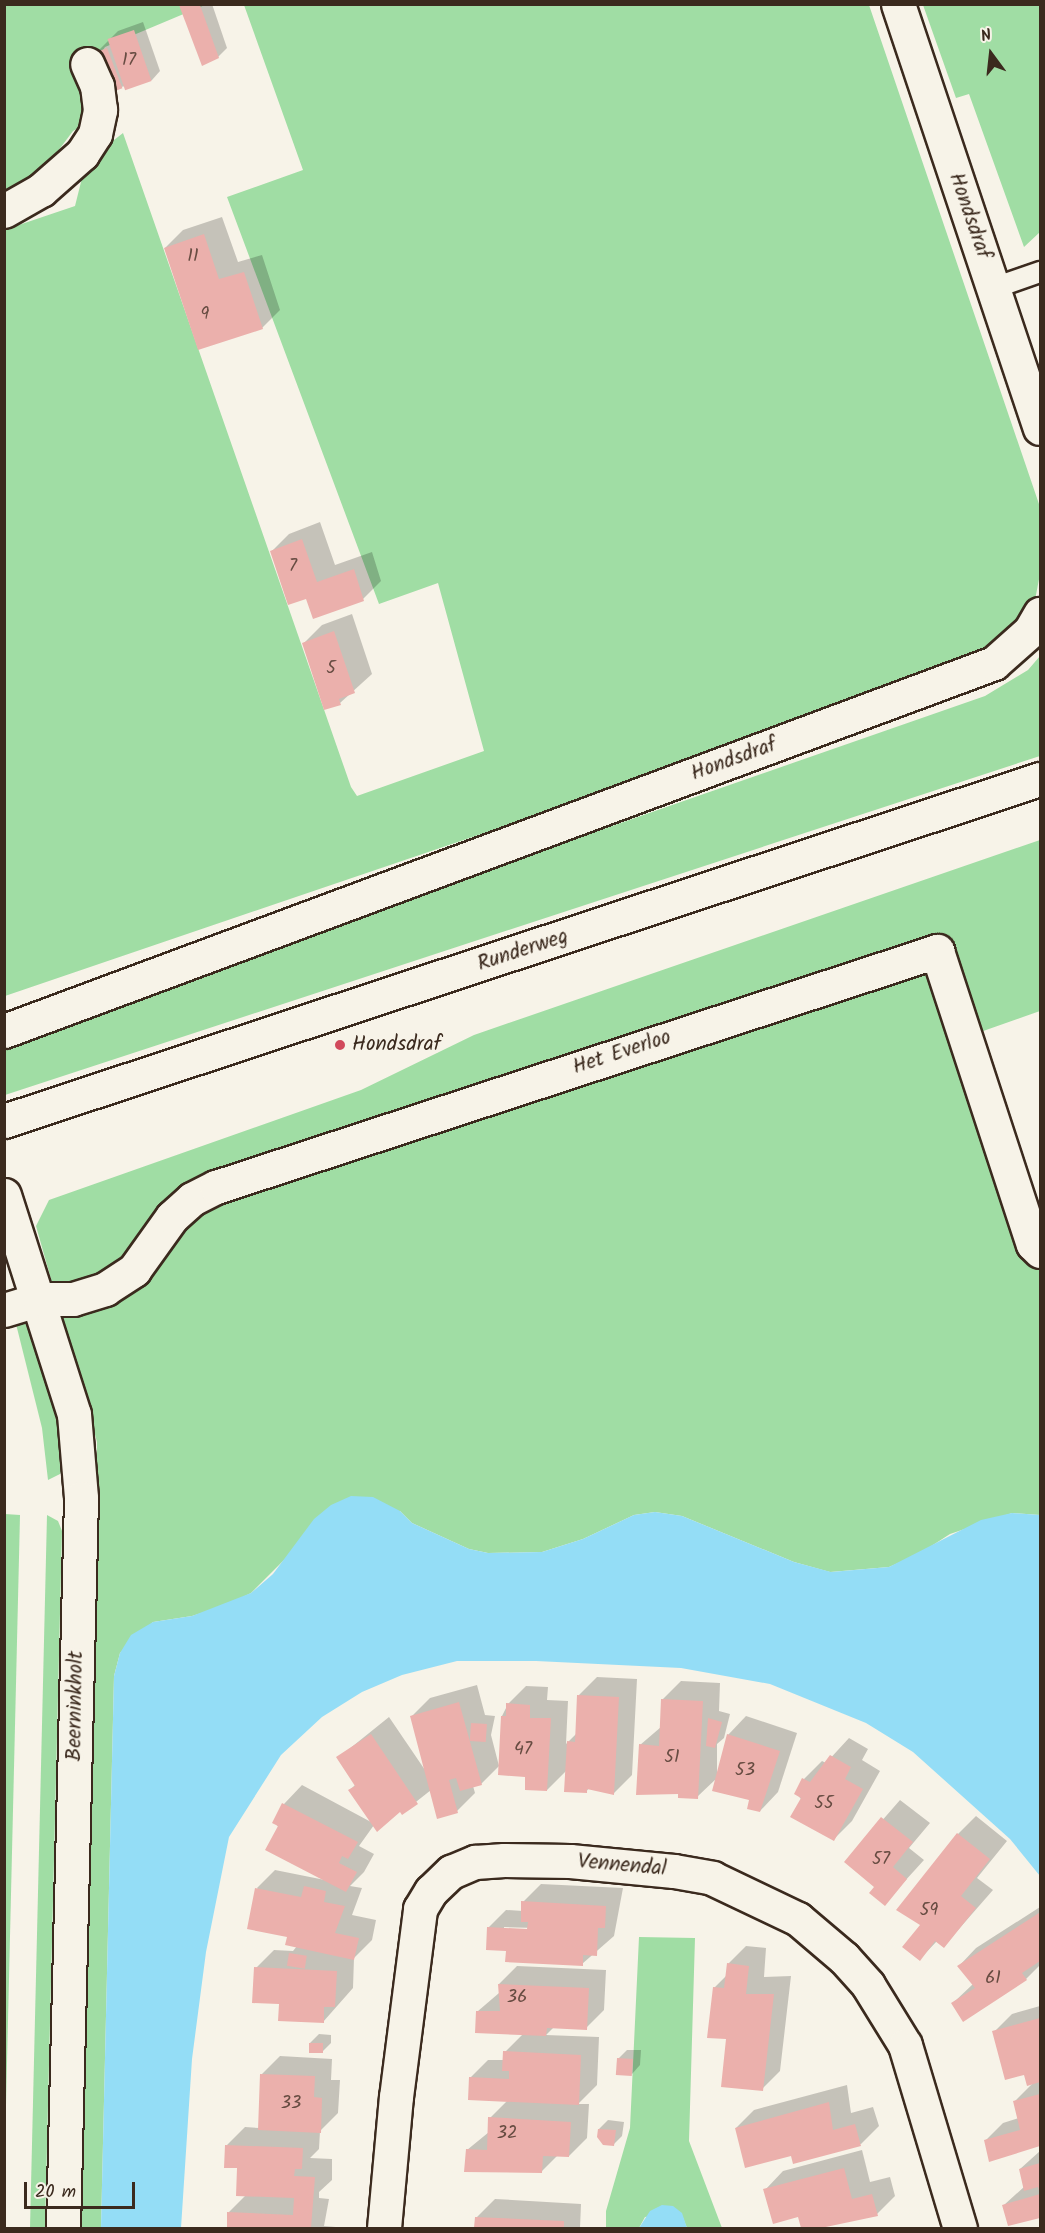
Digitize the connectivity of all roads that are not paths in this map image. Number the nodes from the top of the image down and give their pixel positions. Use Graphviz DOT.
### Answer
graph roads {
  1 [pos="898,4"];
  2 [pos="87,64"];
  3 [pos="4,211"];
  4 [pos="1041,272"];
  5 [pos="993,288"];
  6 [pos="1041,428"];
  7 [pos="1041,614"];
  8 [pos="1041,779"];
  9 [pos="4,1031"];
  10 [pos="4,1120"];
  11 [pos="4,1195"];
  12 [pos="1041,1251"];
  13 [pos="39,1299"];
  14 [pos="4,1310"];
  15 [pos="63,2229"];
  16 [pos="384,2229"];
  17 [pos="960,2229"];
  1 -- 5 [label="street, Hondsdraf"];
  2 -- 3 [label="street"];
  4 -- 5 [label="lane"];
  5 -- 6 [label="street, Hondsdraf"];
  7 -- 9 [label="street, Hondsdraf"];
  8 -- 10 [label="street, Runderweg"];
  11 -- 13 [label="street, Beerninkholt"];
  12 -- 13 [label="street, Het Everloo"];
  13 -- 14 [label="street"];
  13 -- 15 [label="street, Beerninkholt"];
  16 -- 17 [label="street, Vennendal"];
}
